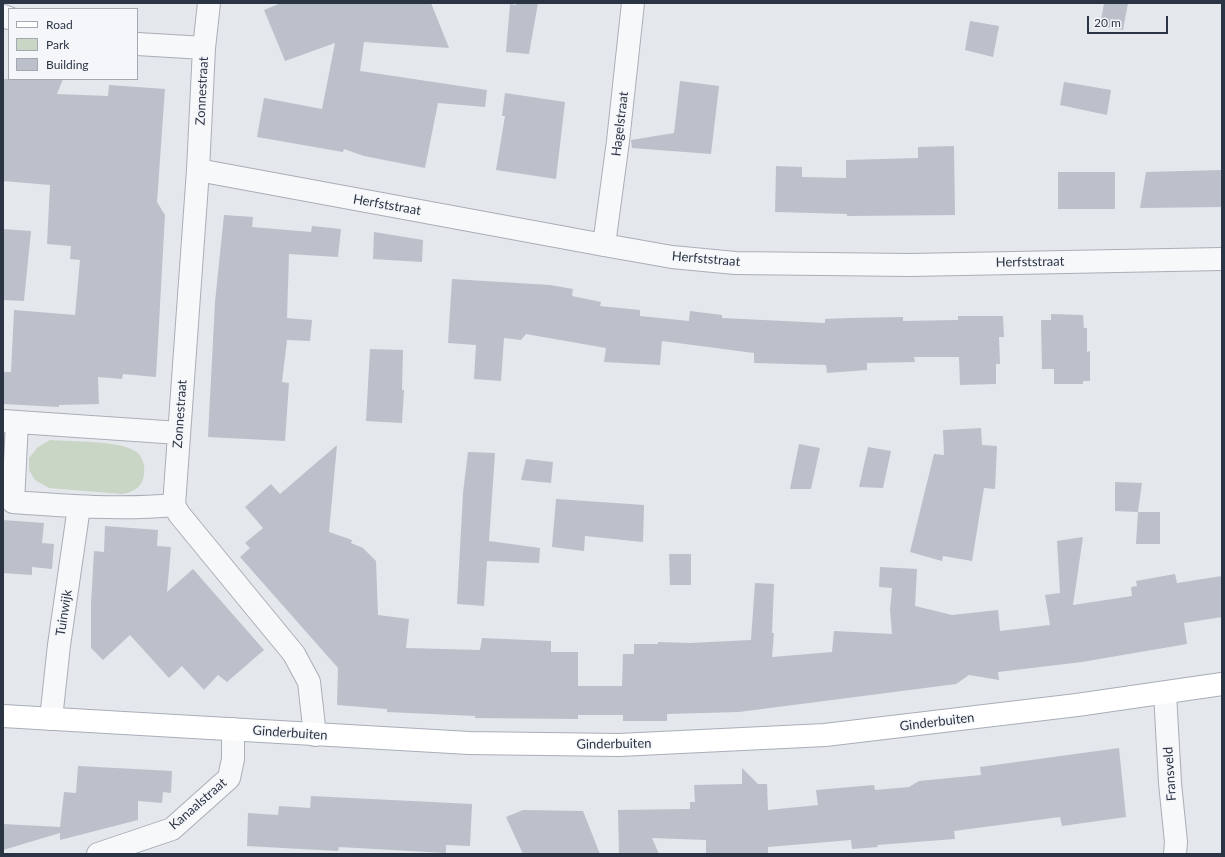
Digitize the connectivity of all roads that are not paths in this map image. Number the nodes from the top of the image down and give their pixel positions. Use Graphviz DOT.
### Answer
graph roads {
  1 [pos="209,3"];
  2 [pos="633,3"];
  3 [pos="138,44"];
  4 [pos="204,48"];
  5 [pos="198,170"];
  6 [pos="604,245"];
  7 [pos="1222,259"];
  8 [pos="10,422"];
  9 [pos="179,433"];
  10 [pos="174,505"];
  11 [pos="79,507"];
  12 [pos="1222,684"];
  13 [pos="1165,693"];
  14 [pos="3,716"];
  15 [pos="51,719"];
  16 [pos="233,729"];
  17 [pos="315,735"];
  18 [pos="98,854"];
  19 [pos="1174,854"];
  1 -- 4 [label="street, Zonnestraat"];
  2 -- 6 [label="street, Hagelstraat"];
  3 -- 4 [label="street, Zonnestraat"];
  4 -- 5 [label="street, Zonnestraat"];
  5 -- 6 [label="street, Herfststraat"];
  5 -- 9 [label="street, Zonnestraat"];
  6 -- 7 [label="street, Herfststraat"];
  8 -- 9 [label="street"];
  8 -- 11 [label="street"];
  9 -- 10 [label="street, Zonnestraat"];
  10 -- 11 [label="street"];
  10 -- 17 [label="street"];
  11 -- 15 [label="street, Tuinwijk"];
  12 -- 13 [label="main road, Ginderbuiten"];
  13 -- 17 [label="main road, Ginderbuiten"];
  13 -- 19 [label="street, Fransveld"];
  14 -- 15 [label="main road, Ginderbuiten"];
  15 -- 16 [label="main road, Ginderbuiten"];
  16 -- 17 [label="main road, Ginderbuiten"];
  16 -- 18 [label="street, Kanaalstraat"];
}
